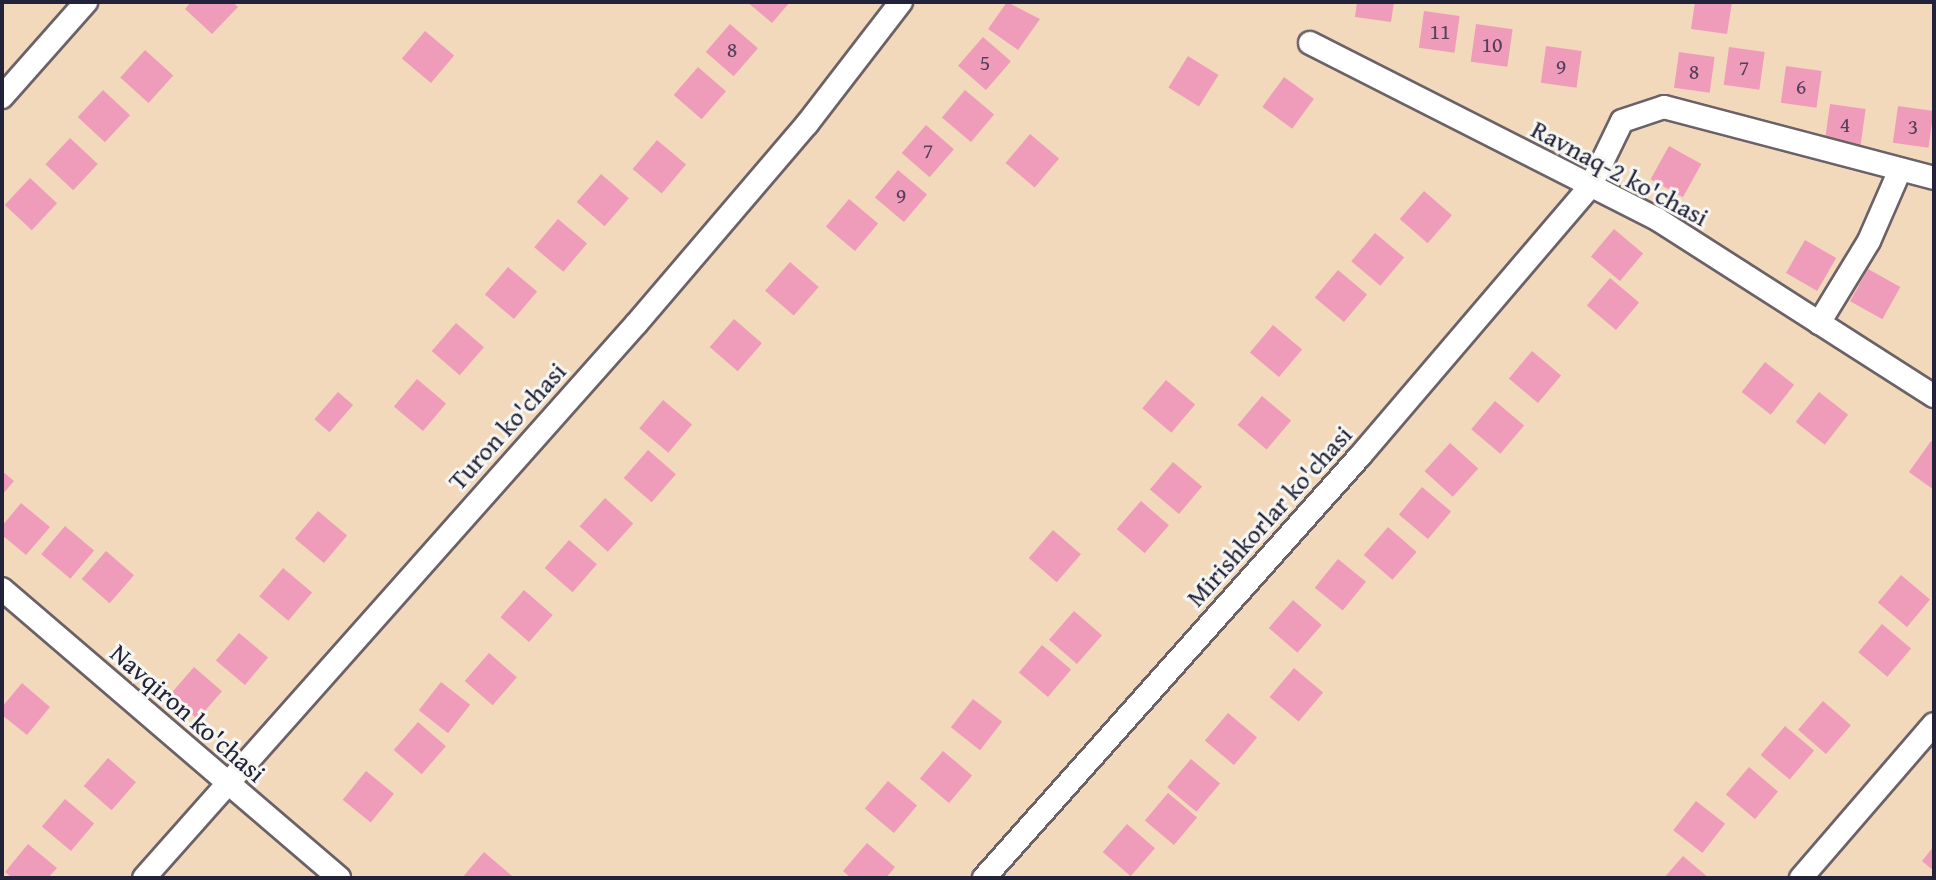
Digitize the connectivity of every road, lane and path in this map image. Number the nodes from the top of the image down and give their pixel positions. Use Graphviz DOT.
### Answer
graph roads {
  1 [pos="86,2"];
  2 [pos="901,2"];
  3 [pos="1310,43"];
  4 [pos="2,97"];
  5 [pos="1900,170"];
  6 [pos="1934,178"];
  7 [pos="1590,187"];
  8 [pos="1819,323"];
  9 [pos="1934,396"];
  10 [pos="2,589"];
  11 [pos="1934,724"];
  12 [pos="226,783"];
  13 [pos="144,878"];
  14 [pos="339,878"];
  15 [pos="984,878"];
  16 [pos="1801,878"];
  1 -- 4 [label="street"];
  2 -- 12 [label="street, Turon ko'chasi"];
  3 -- 7 [label="street, Ravnaq-2 ko'chasi"];
  5 -- 6 [label="street, Mirishkorlar ko'chasi"];
  5 -- 7 [label="street, Mirishkorlar ko'chasi"];
  5 -- 8 [label="street"];
  7 -- 8 [label="street, Ravnaq-2 ko'chasi"];
  7 -- 15 [label="street, Mirishkorlar ko'chasi"];
  8 -- 9 [label="street, Ravnaq-2 ko'chasi"];
  10 -- 12 [label="street, Navqiron ko'chasi"];
  11 -- 16 [label="street"];
  12 -- 13 [label="street, Turon ko'chasi"];
  12 -- 14 [label="street, Navqiron ko'chasi"];
}
